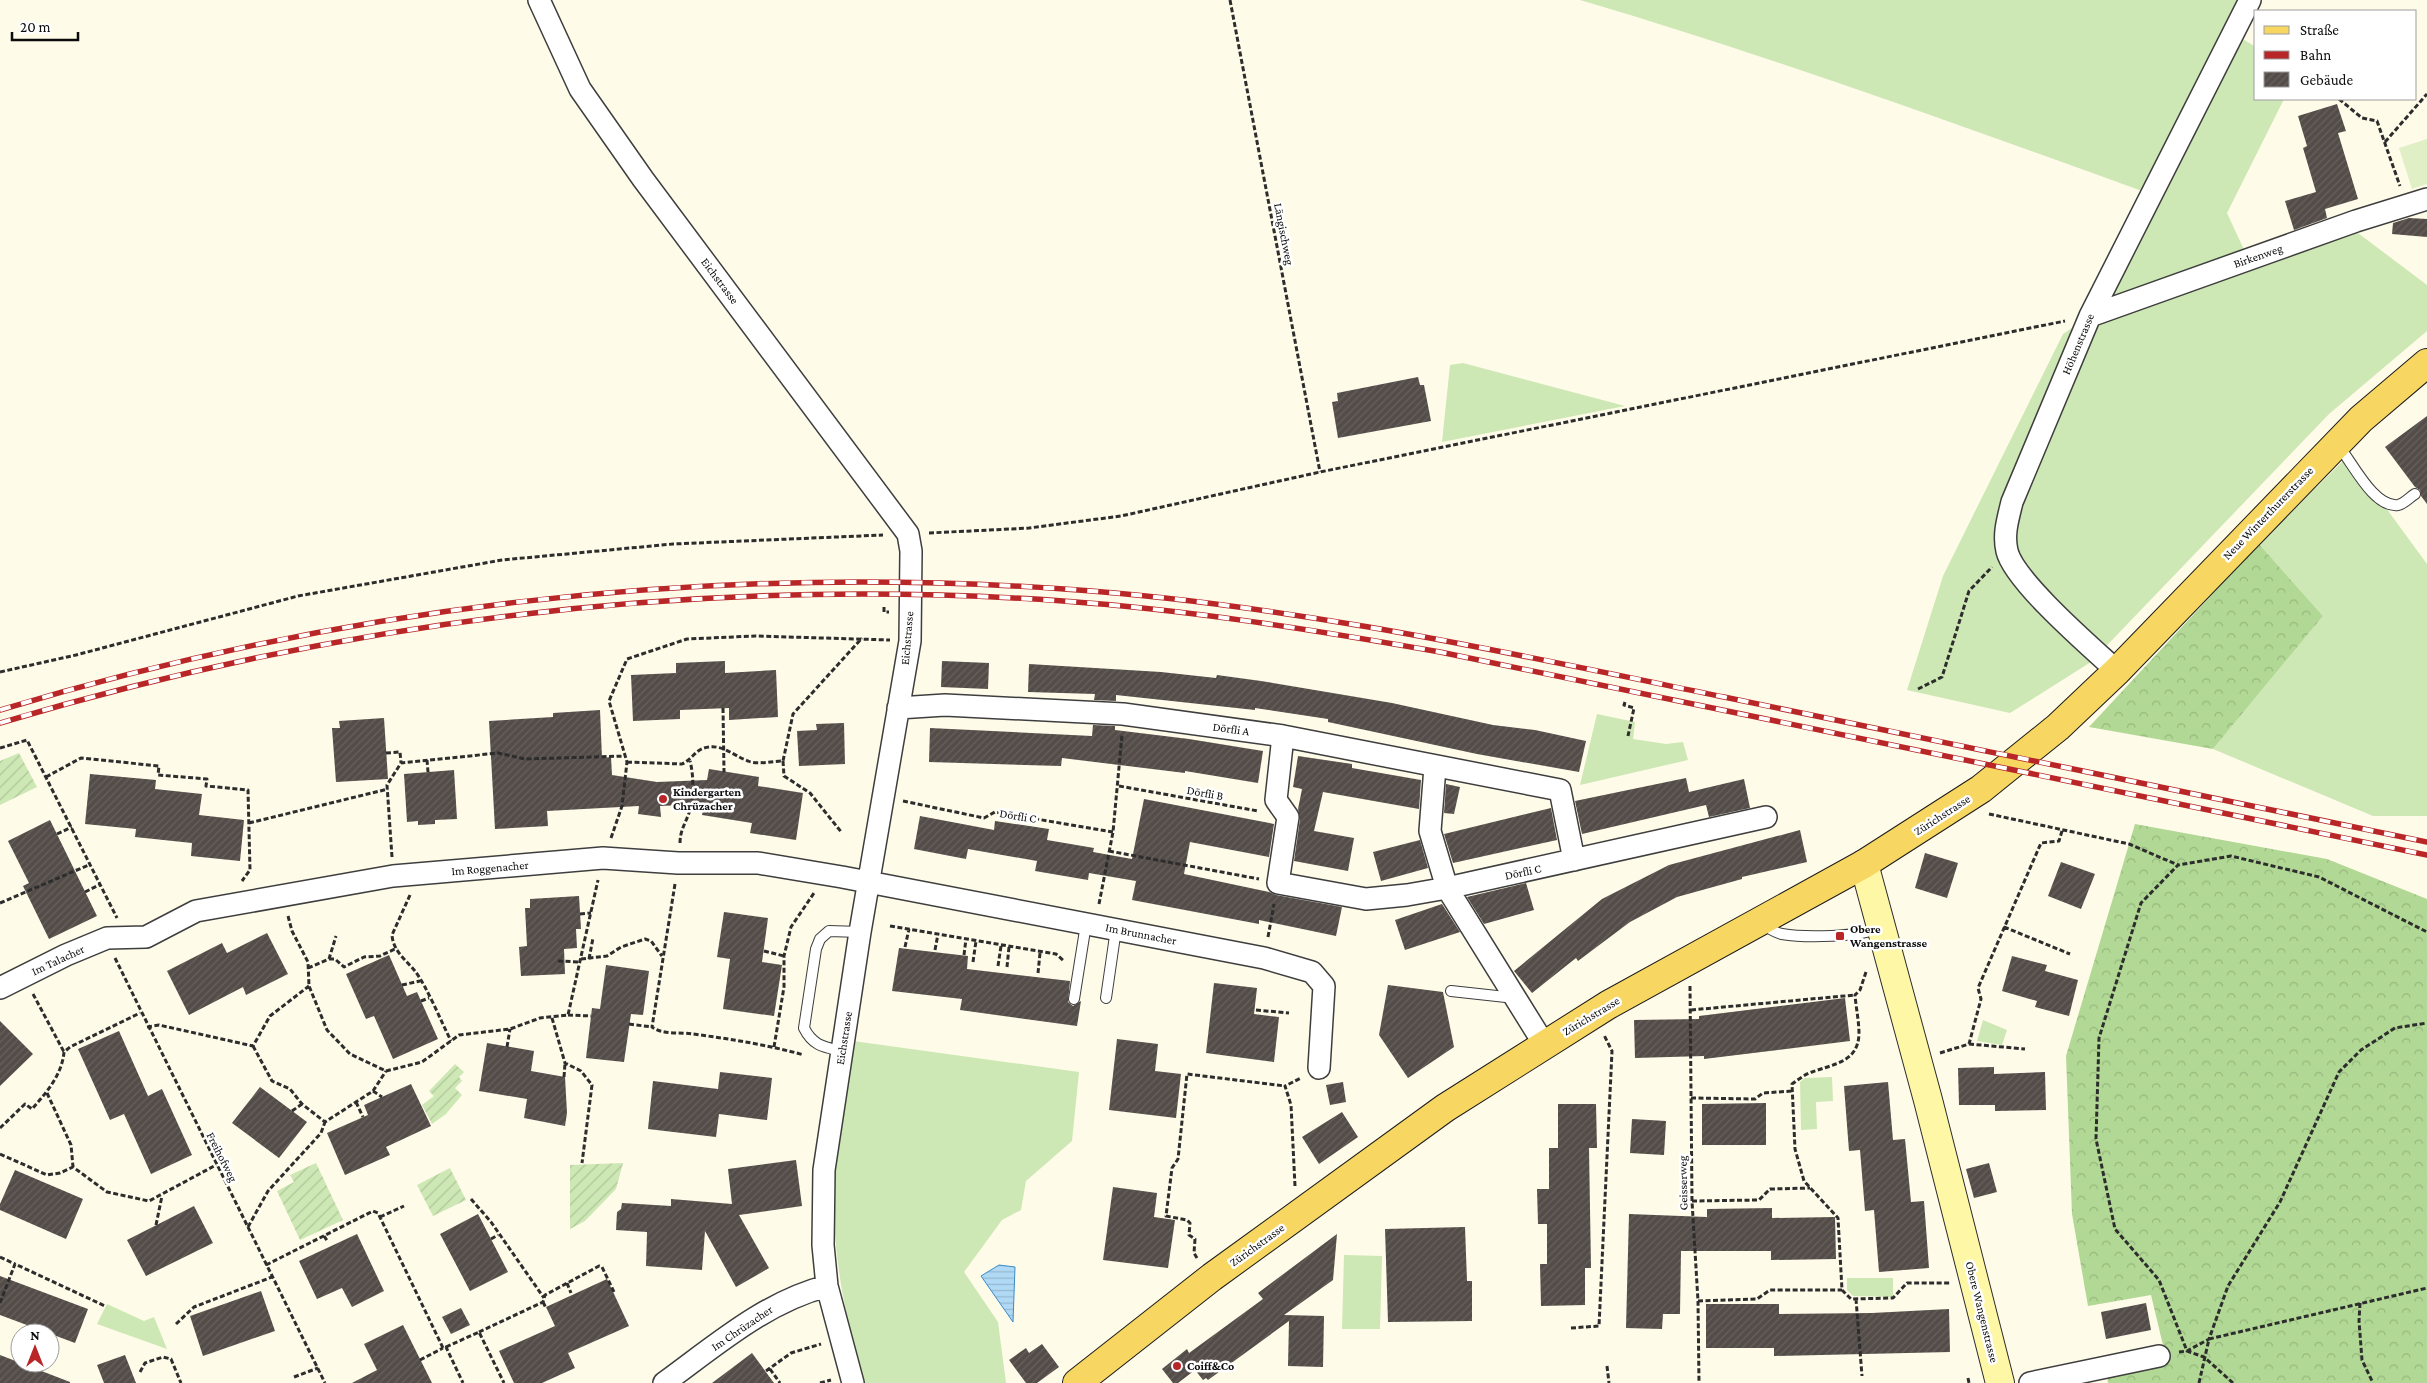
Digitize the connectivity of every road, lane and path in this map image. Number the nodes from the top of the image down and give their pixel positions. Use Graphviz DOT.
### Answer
graph roads {
  1 [pos="539,0"];
  2 [pos="1230,0"];
  3 [pos="2250,0"];
  4 [pos="2427,94"];
  5 [pos="2340,100"];
  6 [pos="2384,142"];
  7 [pos="2427,199"];
  8 [pos="2406,206"];
  9 [pos="2090,316"];
  10 [pos="2044,325"];
  11 [pos="2427,363"];
  12 [pos="2337,443"];
  13 [pos="1320,472"];
  14 [pos="2415,494"];
  15 [pos="908,534"];
  16 [pos="2007,552"];
  17 [pos="863,638"];
  18 [pos="910,641"];
  19 [pos="0,671"];
  20 [pos="2117,671"];
  21 [pos="1918,689"];
  22 [pos="1624,702"];
  23 [pos="723,708"];
  24 [pos="898,708"];
  25 [pos="1123,714"];
  26 [pos="1282,736"];
  27 [pos="1628,736"];
  28 [pos="723,747"];
  29 [pos="0,748"];
  30 [pos="386,753"];
  31 [pos="626,756"];
  32 [pos="427,760"];
  33 [pos="690,761"];
  34 [pos="783,761"];
  35 [pos="627,762"];
  36 [pos="401,763"];
  37 [pos="1435,767"];
  38 [pos="428,772"];
  39 [pos="724,772"];
  40 [pos="46,777"];
  41 [pos="1119,786"];
  42 [pos="388,789"];
  43 [pos="895,800"];
  44 [pos="1957,806"];
  45 [pos="1288,817"];
  46 [pos="1766,817"];
  47 [pos="249,822"];
  48 [pos="72,826"];
  49 [pos="2062,831"];
  50 [pos="1113,832"];
  51 [pos="842,833"];
  52 [pos="57,834"];
  53 [pos="1109,851"];
  54 [pos="603,858"];
  55 [pos="1574,860"];
  56 [pos="678,863"];
  57 [pos="91,864"];
  58 [pos="1864,864"];
  59 [pos="2178,865"];
  60 [pos="393,876"];
  61 [pos="870,882"];
  62 [pos="1278,883"];
  63 [pos="101,884"];
  64 [pos="819,887"];
  65 [pos="1447,888"];
  66 [pos="85,892"];
  67 [pos="410,893"];
  68 [pos="0,903"];
  69 [pos="236,904"];
  70 [pos="1098,906"];
  71 [pos="591,913"];
  72 [pos="288,914"];
  73 [pos="580,914"];
  74 [pos="1758,921"];
  75 [pos="1086,924"];
  76 [pos="890,926"];
  77 [pos="1881,927"];
  78 [pos="2004,927"];
  79 [pos="909,929"];
  80 [pos="1116,929"];
  81 [pos="860,932"];
  82 [pos="2427,932"];
  83 [pos="938,934"];
  84 [pos="336,936"];
  85 [pos="118,937"];
  86 [pos="593,938"];
  87 [pos="966,939"];
  88 [pos="976,942"];
  89 [pos="1001,946"];
  90 [pos="905,947"];
  91 [pos="1009,947"];
  92 [pos="397,948"];
  93 [pos="935,950"];
  94 [pos="764,951"];
  95 [pos="1040,953"];
  96 [pos="2070,954"];
  97 [pos="964,955"];
  98 [pos="784,956"];
  99 [pos="662,957"];
  100 [pos="1264,958"];
  101 [pos="329,959"];
  102 [pos="589,959"];
  103 [pos="580,960"];
  104 [pos="558,961"];
  105 [pos="973,962"];
  106 [pos="998,966"];
  107 [pos="1007,967"];
  108 [pos="308,968"];
  109 [pos="1066,968"];
  110 [pos="1866,972"];
  111 [pos="1038,973"];
  112 [pos="420,980"];
  113 [pos="1690,983"];
  114 [pos="402,985"];
  115 [pos="308,986"];
  116 [pos="29,987"];
  117 [pos="0,988"];
  118 [pos="1451,991"];
  119 [pos="1855,995"];
  120 [pos="429,998"];
  121 [pos="1106,998"];
  122 [pos="1516,998"];
  123 [pos="1074,999"];
  124 [pos="421,1001"];
  125 [pos="1256,1010"];
  126 [pos="1691,1010"];
  127 [pos="140,1013"];
  128 [pos="1289,1013"];
  129 [pos="568,1015"];
  130 [pos="591,1016"];
  131 [pos="552,1018"];
  132 [pos="2427,1023"];
  133 [pos="629,1024"];
  134 [pos="147,1027"];
  135 [pos="652,1027"];
  136 [pos="510,1029"];
  137 [pos="1602,1032"];
  138 [pos="451,1041"];
  139 [pos="1544,1044"];
  140 [pos="1970,1044"];
  141 [pos="253,1046"];
  142 [pos="507,1047"];
  143 [pos="774,1047"];
  144 [pos="2025,1049"];
  145 [pos="842,1051"];
  146 [pos="64,1052"];
  147 [pos="1937,1054"];
  148 [pos="809,1057"];
  149 [pos="565,1063"];
  150 [pos="1319,1068"];
  151 [pos="386,1071"];
  152 [pos="564,1077"];
  153 [pos="1285,1086"];
  154 [pos="373,1091"];
  155 [pos="1792,1092"];
  156 [pos="47,1093"];
  157 [pos="382,1097"];
  158 [pos="1691,1098"];
  159 [pos="356,1102"];
  160 [pos="302,1104"];
  161 [pos="292,1111"];
  162 [pos="363,1117"];
  163 [pos="325,1122"];
  164 [pos="0,1128"];
  165 [pos="0,1154"];
  166 [pos="582,1163"];
  167 [pos="216,1165"];
  168 [pos="73,1167"];
  169 [pos="1810,1188"];
  170 [pos="1295,1192"];
  171 [pos="162,1195"];
  172 [pos="472,1199"];
  173 [pos="1692,1201"];
  174 [pos="404,1206"];
  175 [pos="380,1217"];
  176 [pos="156,1225"];
  177 [pos="248,1228"];
  178 [pos="498,1235"];
  179 [pos="324,1236"];
  180 [pos="490,1239"];
  181 [pos="328,1242"];
  182 [pos="0,1257"];
  183 [pos="1200,1262"];
  184 [pos="15,1264"];
  185 [pos="266,1265"];
  186 [pos="272,1277"];
  187 [pos="567,1283"];
  188 [pos="1957,1283"];
  189 [pos="827,1286"];
  190 [pos="2427,1288"];
  191 [pos="1842,1290"];
  192 [pos="571,1292"];
  193 [pos="615,1294"];
  194 [pos="544,1300"];
  195 [pos="1856,1300"];
  196 [pos="1698,1301"];
  197 [pos="0,1303"];
  198 [pos="2360,1304"];
  199 [pos="106,1306"];
  200 [pos="546,1308"];
  201 [pos="176,1324"];
  202 [pos="1571,1328"];
  203 [pos="479,1332"];
  204 [pos="2209,1338"];
  205 [pos="826,1342"];
  206 [pos="445,1348"];
  207 [pos="2187,1350"];
  208 [pos="2159,1356"];
  209 [pos="2204,1357"];
  210 [pos="420,1360"];
  211 [pos="1607,1366"];
  212 [pos="318,1368"];
  213 [pos="140,1372"];
  214 [pos="1862,1376"];
  215 [pos="294,1377"];
  216 [pos="1968,1378"];
  217 [pos="181,1383"];
  218 [pos="325,1383"];
  219 [pos="464,1383"];
  220 [pos="504,1383"];
  221 [pos="664,1383"];
  222 [pos="780,1383"];
  223 [pos="853,1383"];
  224 [pos="1077,1383"];
  225 [pos="1609,1383"];
  226 [pos="1699,1383"];
  227 [pos="1969,1383"];
  228 [pos="2000,1383"];
  229 [pos="2030,1383"];
  230 [pos="2199,1383"];
  231 [pos="2233,1383"];
  232 [pos="2373,1383"];
  1 -- 15 [label="street, Eichstrasse"];
  2 -- 13 [label="path, Längischweg"];
  3 -- 9 [label="street, Höhenstrasse"];
  4 -- 6 [label="path"];
  5 -- 6 [label="path"];
  6 -- 8 [label="path"];
  7 -- 8 [label="street, Birkenweg"];
  8 -- 9 [label="street, Birkenweg"];
  9 -- 16 [label="street, Höhenstrasse"];
  10 -- 13 [label="path"];
  11 -- 12 [label="main road, Neue Winterthurerstrasse"];
  12 -- 14 [label="lane"];
  12 -- 20 [label="main road, Neue Winterthurerstrasse"];
  13 -- 15 [label="path"];
  15 -- 18 [label="street, Eichstrasse"];
  15 -- 19 [label="path"];
  16 -- 20 [label="street, Höhenstrasse"];
  16 -- 21 [label="path"];
  17 -- 18 [label="path"];
  17 -- 31 [label="path"];
  17 -- 34 [label="path"];
  18 -- 24 [label="street, Eichstrasse"];
  20 -- 44 [label="main road, Zürichstrasse"];
  22 -- 27 [label="path"];
  23 -- 28 [label="path"];
  24 -- 25 [label="street, Dörfli A"];
  24 -- 61 [label="street, Eichstrasse"];
  25 -- 26 [label="street, Dörfli A"];
  25 -- 41 [label="path"];
  26 -- 37 [label="street, Dörfli A"];
  26 -- 45 [label="street"];
  28 -- 33 [label="path"];
  28 -- 34 [label="path"];
  28 -- 39 [label="path"];
  29 -- 40 [label="path, Freihofweg"];
  30 -- 36 [label="path"];
  31 -- 32 [label="path"];
  31 -- 35 [label="path"];
  32 -- 36 [label="path"];
  32 -- 38 [label="path"];
  33 -- 35 [label="path"];
  33 -- 56 [label="path"];
  34 -- 51 [label="path"];
  35 -- 54 [label="path"];
  36 -- 42 [label="path"];
  37 -- 55 [label="street, Dörfli A"];
  37 -- 65 [label="street"];
  40 -- 47 [label="path"];
  40 -- 48 [label="path, Freihofweg"];
  41 -- 45 [label="path, Dörfli B"];
  41 -- 50 [label="path"];
  42 -- 47 [label="path"];
  42 -- 60 [label="path"];
  43 -- 50 [label="path, Dörfli C"];
  44 -- 49 [label="path"];
  44 -- 58 [label="main road, Zürichstrasse"];
  45 -- 62 [label="street"];
  46 -- 55 [label="street, Dörfli C"];
  47 -- 69 [label="path"];
  48 -- 52 [label="path"];
  48 -- 57 [label="path, Freihofweg"];
  49 -- 59 [label="path"];
  49 -- 78 [label="path"];
  50 -- 53 [label="path"];
  53 -- 62 [label="path"];
  53 -- 70 [label="path"];
  54 -- 56 [label="street, Im Roggenacher"];
  54 -- 60 [label="street, Im Roggenacher"];
  54 -- 71 [label="path"];
  55 -- 65 [label="street, Dörfli C"];
  56 -- 61 [label="street, Im Roggenacher"];
  56 -- 99 [label="path"];
  57 -- 63 [label="path, Freihofweg"];
  57 -- 68 [label="path"];
  58 -- 74 [label="main road, Zürichstrasse"];
  58 -- 77 [label="street, Obere Wangenstrasse"];
  59 -- 82 [label="path"];
  59 -- 207 [label="path"];
  60 -- 69 [label="street, Im Roggenacher"];
  61 -- 75 [label="street, Im Brunnacher"];
  61 -- 81 [label="street, Eichstrasse"];
  62 -- 65 [label="street, Dörfli C"];
  62 -- 100 [label="path"];
  63 -- 66 [label="path"];
  63 -- 85 [label="path, Freihofweg"];
  64 -- 98 [label="path"];
  65 -- 122 [label="street"];
  67 -- 92 [label="path"];
  69 -- 85 [label="street, Im Roggenacher"];
  71 -- 73 [label="path"];
  71 -- 103 [label="path"];
  72 -- 108 [label="path"];
  74 -- 77 [label="lane"];
  74 -- 139 [label="main road, Zürichstrasse"];
  75 -- 80 [label="street, Im Brunnacher"];
  75 -- 123 [label="lane"];
  76 -- 79 [label="path"];
  77 -- 228 [label="street, Obere Wangenstrasse"];
  78 -- 96 [label="path"];
  78 -- 140 [label="path"];
  79 -- 83 [label="path"];
  79 -- 90 [label="path"];
  80 -- 100 [label="street, Im Brunnacher"];
  80 -- 121 [label="lane"];
  81 -- 145 [label="street, Eichstrasse"];
  81 -- 145 [label="lane"];
  83 -- 87 [label="path"];
  83 -- 93 [label="path"];
  84 -- 101 [label="path"];
  85 -- 117 [label="street, Im Talacher"];
  85 -- 127 [label="path, Freihofweg"];
  86 -- 102 [label="path"];
  87 -- 88 [label="path"];
  87 -- 97 [label="path"];
  88 -- 89 [label="path"];
  88 -- 105 [label="path"];
  89 -- 91 [label="path"];
  89 -- 106 [label="path"];
  91 -- 95 [label="path"];
  91 -- 107 [label="path"];
  92 -- 101 [label="path"];
  92 -- 112 [label="path"];
  94 -- 98 [label="path"];
  95 -- 109 [label="path"];
  95 -- 111 [label="path"];
  98 -- 143 [label="path"];
  99 -- 102 [label="path"];
  99 -- 135 [label="path"];
  100 -- 150 [label="street, Im Brunnacher"];
  101 -- 108 [label="path"];
  102 -- 103 [label="path"];
  103 -- 104 [label="path"];
  103 -- 129 [label="path"];
  108 -- 115 [label="path"];
  110 -- 119 [label="path"];
  112 -- 114 [label="path"];
  112 -- 120 [label="path"];
  113 -- 126 [label="path, Geisserweg"];
  115 -- 141 [label="path"];
  115 -- 151 [label="path"];
  116 -- 146 [label="path"];
  118 -- 122 [label="lane"];
  119 -- 126 [label="path"];
  119 -- 155 [label="path"];
  120 -- 124 [label="path"];
  120 -- 138 [label="path"];
  122 -- 139 [label="street"];
  125 -- 128 [label="path"];
  126 -- 158 [label="path, Geisserweg"];
  127 -- 134 [label="path, Freihofweg"];
  127 -- 146 [label="path"];
  129 -- 130 [label="path"];
  129 -- 131 [label="path"];
  131 -- 136 [label="path"];
  131 -- 149 [label="path"];
  132 -- 204 [label="path"];
  133 -- 135 [label="path"];
  134 -- 141 [label="path"];
  134 -- 167 [label="path, Freihofweg"];
  135 -- 143 [label="path"];
  136 -- 138 [label="path"];
  136 -- 142 [label="path"];
  137 -- 202 [label="path"];
  138 -- 151 [label="path"];
  139 -- 224 [label="main road, Zürichstrasse"];
  140 -- 144 [label="path"];
  140 -- 147 [label="path"];
  141 -- 160 [label="path"];
  143 -- 148 [label="path"];
  145 -- 189 [label="street, Eichstrasse"];
  146 -- 156 [label="path"];
  149 -- 152 [label="path"];
  149 -- 166 [label="path"];
  150 -- 153 [label="path"];
  151 -- 154 [label="path"];
  153 -- 170 [label="path"];
  153 -- 183 [label="path"];
  154 -- 157 [label="path"];
  154 -- 159 [label="path"];
  155 -- 158 [label="path"];
  155 -- 169 [label="path"];
  156 -- 164 [label="path"];
  156 -- 168 [label="path"];
  158 -- 173 [label="path, Geisserweg"];
  159 -- 162 [label="path"];
  159 -- 163 [label="path"];
  160 -- 161 [label="path"];
  160 -- 163 [label="path"];
  163 -- 177 [label="path"];
  165 -- 168 [label="path"];
  167 -- 171 [label="path"];
  167 -- 177 [label="path, Freihofweg"];
  168 -- 171 [label="path"];
  169 -- 173 [label="path"];
  169 -- 191 [label="path"];
  171 -- 176 [label="path"];
  172 -- 178 [label="path"];
  173 -- 196 [label="path, Geisserweg"];
  174 -- 175 [label="path"];
  175 -- 179 [label="path"];
  175 -- 206 [label="path"];
  177 -- 185 [label="path, Freihofweg"];
  178 -- 180 [label="path"];
  178 -- 194 [label="path"];
  179 -- 181 [label="path"];
  179 -- 185 [label="path"];
  182 -- 184 [label="path"];
  184 -- 197 [label="path"];
  184 -- 199 [label="path"];
  185 -- 186 [label="path, Freihofweg"];
  186 -- 201 [label="path"];
  186 -- 212 [label="path, Freihofweg"];
  187 -- 192 [label="path"];
  187 -- 193 [label="path"];
  187 -- 194 [label="path"];
  188 -- 195 [label="path"];
  189 -- 221 [label="street, Im Chrüzacher"];
  189 -- 223 [label="street, Eichstrasse"];
  190 -- 198 [label="path"];
  191 -- 195 [label="path"];
  191 -- 196 [label="path"];
  194 -- 200 [label="path"];
  194 -- 203 [label="path"];
  195 -- 214 [label="path"];
  196 -- 226 [label="path, Geisserweg"];
  198 -- 204 [label="path"];
  198 -- 232 [label="path"];
  203 -- 206 [label="path"];
  203 -- 220 [label="path"];
  204 -- 207 [label="path"];
  204 -- 209 [label="path"];
  205 -- 222 [label="path"];
  206 -- 210 [label="path"];
  206 -- 219 [label="path"];
  207 -- 208 [label="path"];
  207 -- 209 [label="path"];
  208 -- 229 [label="street"];
  209 -- 230 [label="path"];
  209 -- 231 [label="path"];
  211 -- 225 [label="path"];
  212 -- 215 [label="path"];
  212 -- 218 [label="path, Freihofweg"];
  213 -- 217 [label="path"];
  216 -- 227 [label="path"];
}
